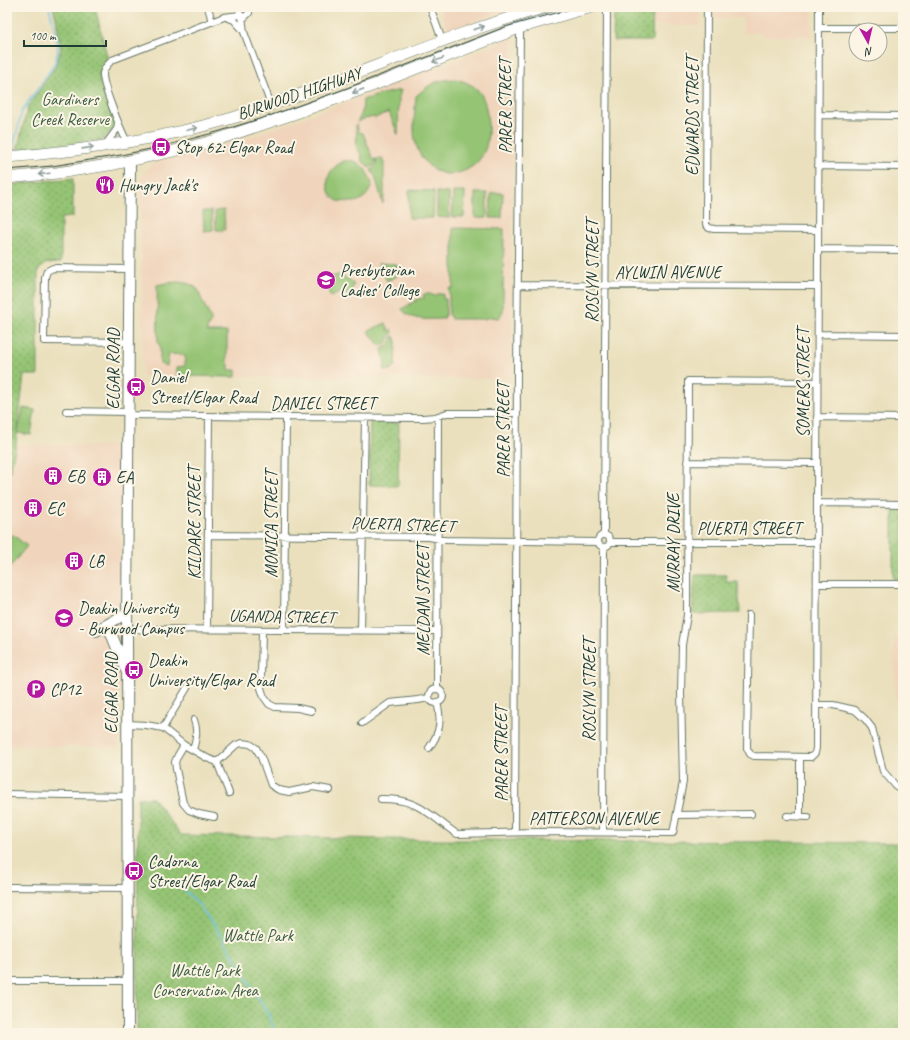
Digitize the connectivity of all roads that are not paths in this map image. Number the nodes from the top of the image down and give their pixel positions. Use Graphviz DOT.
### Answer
graph roads {
  1 [pos="208,7"];
  2 [pos="256,7"];
  3 [pos="430,7"];
  4 [pos="548,7"];
  5 [pos="593,7"];
  6 [pos="607,7"];
  7 [pos="707,7"];
  8 [pos="819,7"];
  9 [pos="243,11"];
  10 [pos="518,15"];
  11 [pos="227,16"];
  12 [pos="212,22"];
  13 [pos="519,28"];
  14 [pos="819,28"];
  15 [pos="903,28"];
  16 [pos="244,32"];
  17 [pos="442,40"];
  18 [pos="474,46"];
  19 [pos="271,105"];
  20 [pos="819,115"];
  21 [pos="903,116"];
  22 [pos="118,123"];
  23 [pos="127,142"];
  24 [pos="104,146"];
  25 [pos="7,158"];
  26 [pos="130,161"];
  27 [pos="115,164"];
  28 [pos="818,166"];
  29 [pos="903,167"];
  30 [pos="7,178"];
  31 [pos="130,184"];
  32 [pos="818,230"];
  33 [pos="818,249"];
  34 [pos="903,250"];
  35 [pos="129,269"];
  36 [pos="518,285"];
  37 [pos="606,286"];
  38 [pos="818,286"];
  39 [pos="818,334"];
  40 [pos="903,335"];
  41 [pos="129,342"];
  42 [pos="817,382"];
  43 [pos="66,411"];
  44 [pos="517,413"];
  45 [pos="128,414"];
  46 [pos="209,416"];
  47 [pos="438,416"];
  48 [pos="286,417"];
  49 [pos="817,417"];
  50 [pos="365,418"];
  51 [pos="903,418"];
  52 [pos="687,462"];
  53 [pos="817,463"];
  54 [pos="816,503"];
  55 [pos="903,504"];
  56 [pos="604,535"];
  57 [pos="208,536"];
  58 [pos="285,536"];
  59 [pos="363,536"];
  60 [pos="438,538"];
  61 [pos="516,541"];
  62 [pos="598,542"];
  63 [pos="610,542"];
  64 [pos="687,542"];
  65 [pos="816,542"];
  66 [pos="604,548"];
  67 [pos="817,584"];
  68 [pos="903,584"];
  69 [pos="127,613"];
  70 [pos="749,615"];
  71 [pos="127,630"];
  72 [pos="207,630"];
  73 [pos="262,630"];
  74 [pos="284,630"];
  75 [pos="96,631"];
  76 [pos="110,631"];
  77 [pos="361,631"];
  78 [pos="437,631"];
  79 [pos="127,674"];
  80 [pos="187,688"];
  81 [pos="437,689"];
  82 [pos="429,698"];
  83 [pos="437,702"];
  84 [pos="816,705"];
  85 [pos="311,711"];
  86 [pos="194,720"];
  87 [pos="362,723"];
  88 [pos="128,724"];
  89 [pos="163,728"];
  90 [pos="184,745"];
  91 [pos="429,748"];
  92 [pos="192,750"];
  93 [pos="800,757"];
  94 [pos="217,762"];
  95 [pos="330,790"];
  96 [pos="903,790"];
  97 [pos="229,792"];
  98 [pos="7,794"];
  99 [pos="128,796"];
  100 [pos="381,799"];
  101 [pos="751,814"];
  102 [pos="677,815"];
  103 [pos="787,816"];
  104 [pos="800,816"];
  105 [pos="214,817"];
  106 [pos="808,817"];
  107 [pos="515,832"];
  108 [pos="603,832"];
  109 [pos="672,833"];
  110 [pos="7,887"];
  111 [pos="128,888"];
  112 [pos="7,981"];
  113 [pos="128,981"];
  114 [pos="128,1033"];
  1 -- 12 [label="street"];
  2 -- 9 [label="street"];
  3 -- 17 [label="street"];
  4 -- 10 [label="highway, BURWOOD HIGHWAY"];
  5 -- 13 [label="highway, BURWOOD HIGHWAY"];
  6 -- 37 [label="street, ROSLYN STREET"];
  7 -- 32 [label="street, EDWARDS STREET"];
  8 -- 14 [label="street, SOMERS STREET"];
  9 -- 11 [label="street"];
  9 -- 16 [label="street"];
  10 -- 13 [label="highway"];
  17 -- 10 [label="highway, BURWOOD HIGHWAY, one-way"];
  11 -- 12 [label="street"];
  11 -- 16 [label="street"];
  12 -- 22 [label="street"];
  13 -- 18 [label="highway, BURWOOD HIGHWAY"];
  13 -- 36 [label="street, PARER STREET"];
  14 -- 15 [label="street"];
  14 -- 20 [label="street, SOMERS STREET"];
  16 -- 19 [label="street"];
  17 -- 18 [label="highway"];
  17 -- 19 [label="highway, BURWOOD HIGHWAY"];
  18 -- 26 [label="highway, BURWOOD HIGHWAY, one-way"];
  23 -- 19 [label="highway, BURWOOD HIGHWAY, one-way"];
  20 -- 21 [label="street"];
  20 -- 28 [label="street, SOMERS STREET"];
  22 -- 23 [label="street"];
  22 -- 24 [label="street"];
  23 -- 24 [label="highway, BURWOOD HIGHWAY"];
  23 -- 26 [label="highway"];
  25 -- 24 [label="highway, BURWOOD HIGHWAY, one-way"];
  26 -- 27 [label="highway, BURWOOD HIGHWAY"];
  26 -- 31 [label="main road, ELGAR ROAD"];
  27 -- 30 [label="highway, BURWOOD HIGHWAY, one-way"];
  27 -- 31 [label="main road"];
  28 -- 29 [label="street"];
  28 -- 32 [label="street, SOMERS STREET"];
  31 -- 35 [label="main road, ELGAR ROAD"];
  32 -- 33 [label="street, SOMERS STREET"];
  33 -- 34 [label="street"];
  33 -- 38 [label="street, SOMERS STREET"];
  35 -- 41 [label="main road, ELGAR ROAD"];
  35 -- 41 [label="street"];
  36 -- 37 [label="street, AYLWIN AVENUE"];
  36 -- 44 [label="street, PARER STREET"];
  37 -- 38 [label="street, AYLWIN AVENUE"];
  37 -- 56 [label="street, ROSLYN STREET"];
  38 -- 39 [label="street, SOMERS STREET"];
  39 -- 40 [label="street"];
  39 -- 42 [label="street, SOMERS STREET"];
  41 -- 45 [label="main road, ELGAR ROAD"];
  42 -- 49 [label="street, SOMERS STREET"];
  42 -- 52 [label="street, MURRAY DRIVE"];
  43 -- 45 [label="street, DANIEL STREET"];
  44 -- 47 [label="street, DANIEL STREET"];
  44 -- 61 [label="street, PARER STREET"];
  45 -- 46 [label="street, DANIEL STREET"];
  45 -- 69 [label="main road, ELGAR ROAD"];
  46 -- 48 [label="street, DANIEL STREET"];
  46 -- 57 [label="street, KILDARE STREET"];
  47 -- 50 [label="street, DANIEL STREET"];
  47 -- 60 [label="street, MELDAN STREET"];
  48 -- 50 [label="street, DANIEL STREET"];
  48 -- 58 [label="street, MONICA STREET"];
  49 -- 51 [label="street"];
  49 -- 53 [label="street, SOMERS STREET"];
  50 -- 59 [label="street"];
  52 -- 53 [label="street"];
  52 -- 64 [label="street, MURRAY DRIVE"];
  53 -- 54 [label="street, SOMERS STREET"];
  54 -- 55 [label="street"];
  54 -- 65 [label="street, SOMERS STREET"];
  56 -- 62 [label="street"];
  56 -- 63 [label="street"];
  57 -- 58 [label="street, PUERTA STREET"];
  57 -- 72 [label="street, KILDARE STREET"];
  58 -- 59 [label="street, PUERTA STREET"];
  58 -- 74 [label="street, MONICA STREET"];
  59 -- 60 [label="street, PUERTA STREET"];
  59 -- 77 [label="street"];
  60 -- 61 [label="street, PUERTA STREET"];
  60 -- 78 [label="street, MELDAN STREET"];
  61 -- 62 [label="street, PUERTA STREET"];
  61 -- 107 [label="street, PARER STREET"];
  62 -- 66 [label="street"];
  63 -- 64 [label="street, PUERTA STREET"];
  63 -- 66 [label="street"];
  64 -- 65 [label="street, PUERTA STREET"];
  64 -- 102 [label="street, MURRAY DRIVE"];
  65 -- 67 [label="street, SOMERS STREET"];
  66 -- 108 [label="street, ROSLYN STREET"];
  67 -- 68 [label="street"];
  67 -- 84 [label="street, SOMERS STREET"];
  69 -- 71 [label="main road, ELGAR ROAD"];
  69 -- 75 [label="main road"];
  70 -- 93 [label="street"];
  71 -- 72 [label="street, UGANDA STREET"];
  71 -- 79 [label="main road, ELGAR ROAD"];
  72 -- 73 [label="street, UGANDA STREET"];
  73 -- 74 [label="street, UGANDA STREET"];
  73 -- 85 [label="street"];
  74 -- 77 [label="street, UGANDA STREET"];
  76 -- 79 [label="main road"];
  77 -- 78 [label="street, UGANDA STREET"];
  78 -- 81 [label="street, MELDAN STREET"];
  79 -- 88 [label="main road, ELGAR ROAD"];
  80 -- 89 [label="street"];
  81 -- 82 [label="street"];
  81 -- 83 [label="street"];
  82 -- 83 [label="street"];
  82 -- 87 [label="street"];
  83 -- 91 [label="street"];
  84 -- 93 [label="street, SOMERS STREET"];
  84 -- 96 [label="street"];
  86 -- 92 [label="street"];
  88 -- 89 [label="street"];
  88 -- 99 [label="main road, ELGAR ROAD"];
  89 -- 90 [label="street"];
  90 -- 92 [label="street"];
  90 -- 105 [label="street"];
  92 -- 94 [label="street"];
  93 -- 104 [label="street"];
  94 -- 95 [label="street"];
  94 -- 97 [label="street"];
  98 -- 99 [label="street"];
  99 -- 111 [label="main road, ELGAR ROAD"];
  100 -- 107 [label="street, PATTERSON AVENUE"];
  101 -- 102 [label="street"];
  102 -- 109 [label="street, MURRAY DRIVE"];
  103 -- 104 [label="street"];
  104 -- 106 [label="street"];
  107 -- 108 [label="street, PATTERSON AVENUE"];
  108 -- 109 [label="street, PATTERSON AVENUE"];
  110 -- 111 [label="street"];
  111 -- 113 [label="main road, ELGAR ROAD"];
  112 -- 113 [label="street"];
  113 -- 114 [label="main road, ELGAR ROAD"];
}
